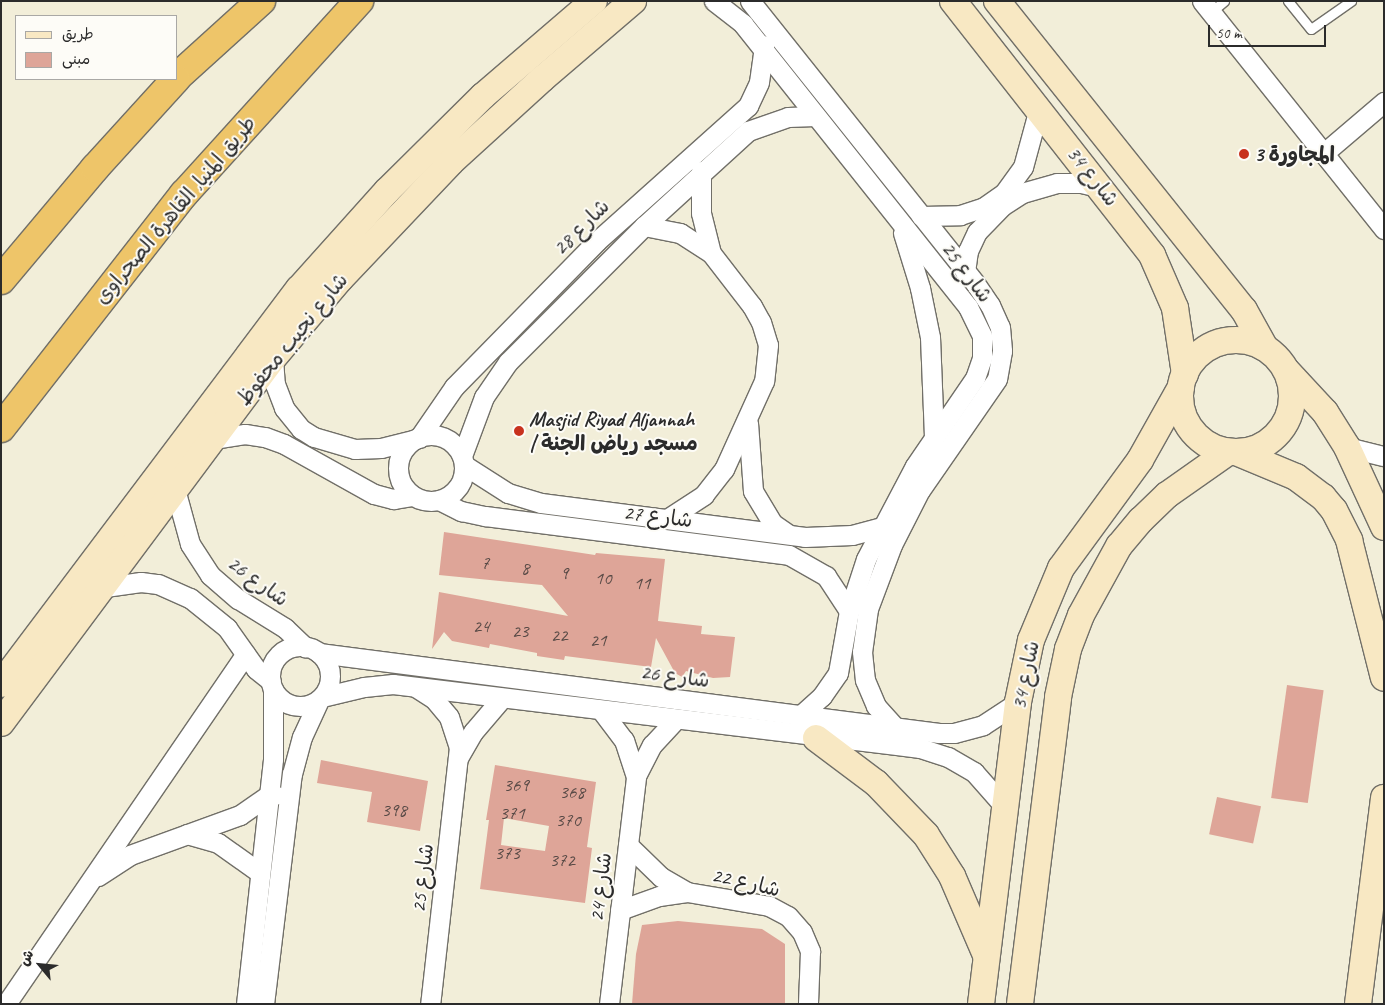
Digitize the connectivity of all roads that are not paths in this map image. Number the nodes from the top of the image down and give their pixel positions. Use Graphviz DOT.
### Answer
graph roads {
  1 [pos="261,1"];
  2 [pos="359,1"];
  3 [pos="594,1"];
  4 [pos="634,1"];
  5 [pos="714,1"];
  6 [pos="750,1"];
  7 [pos="953,1"];
  8 [pos="997,1"];
  9 [pos="1288,1"];
  10 [pos="1351,1"];
  11 [pos="1213,5"];
  12 [pos="776,34"];
  13 [pos="762,48"];
  14 [pos="178,77"];
  15 [pos="175,80"];
  16 [pos="1384,102"];
  17 [pos="1039,108"];
  18 [pos="816,116"];
  19 [pos="732,132"];
  20 [pos="1324,153"];
  21 [pos="442,154"];
  22 [pos="701,171"];
  23 [pos="1102,188"];
  24 [pos="999,203"];
  25 [pos="921,216"];
  26 [pos="896,218"];
  27 [pos="644,226"];
  28 [pos="1384,229"];
  29 [pos="711,253"];
  30 [pos="965,272"];
  31 [pos="1,280"];
  32 [pos="552,287"];
  33 [pos="566,302"];
  34 [pos="1265,348"];
  35 [pos="273,358"];
  36 [pos="1287,371"];
  37 [pos="1183,380"];
  38 [pos="963,396"];
  39 [pos="979,407"];
  40 [pos="748,422"];
  41 [pos="1,428"];
  42 [pos="934,435"];
  43 [pos="213,439"];
  44 [pos="417,439"];
  45 [pos="1347,447"];
  46 [pos="1232,452"];
  47 [pos="1384,456"];
  48 [pos="463,460"];
  49 [pos="175,489"];
  50 [pos="413,496"];
  51 [pos="439,500"];
  52 [pos="541,503"];
  53 [pos="667,519"];
  54 [pos="539,524"];
  55 [pos="882,527"];
  56 [pos="1384,527"];
  57 [pos="790,536"];
  58 [pos="789,555"];
  59 [pos="105,587"];
  60 [pos="849,611"];
  61 [pos="855,636"];
  62 [pos="312,650"];
  63 [pos="246,654"];
  64 [pos="1384,678"];
  65 [pos="547,682"];
  66 [pos="1,684"];
  67 [pos="272,686"];
  68 [pos="414,686"];
  69 [pos="502,698"];
  70 [pos="320,699"];
  71 [pos="1018,702"];
  72 [pos="545,703"];
  73 [pos="601,710"];
  74 [pos="801,715"];
  75 [pos="675,720"];
  76 [pos="1,722"];
  77 [pos="895,727"];
  78 [pos="816,738"];
  79 [pos="921,739"];
  80 [pos="458,758"];
  81 [pos="636,776"];
  82 [pos="269,795"];
  83 [pos="289,796"];
  84 [pos="1384,798"];
  85 [pos="1004,806"];
  86 [pos="186,834"];
  87 [pos="628,845"];
  88 [pos="259,872"];
  89 [pos="82,891"];
  90 [pos="687,892"];
  91 [pos="620,910"];
  92 [pos="986,957"];
  93 [pos="6,1001"];
  94 [pos="246,1004"];
  95 [pos="264,1004"];
  96 [pos="430,1004"];
  97 [pos="609,1004"];
  98 [pos="808,1004"];
  99 [pos="980,1004"];
  100 [pos="1020,1004"];
  101 [pos="1358,1004"];
  1 -- 14 [label="highway"];
  2 -- 41 [label="highway, طريق المنيا, القاهرة الصحراوى"];
  3 -- 21 [label="street, شارع نجيب محفوظ"];
  4 -- 21 [label="street, شارع نجيب محفوظ"];
  5 -- 13 [label="street, شارع 25"];
  6 -- 12 [label="street, شارع 25"];
  7 -- 17 [label="street, شارع 34"];
  8 -- 34 [label="street, شارع 34"];
  9 -- 10 [label="lane"];
  11 -- 20 [label="street"];
  12 -- 13 [label="street"];
  12 -- 25 [label="street, شارع 25"];
  13 -- 18 [label="street, شارع 25"];
  13 -- 19 [label="street, شارع 28"];
  15 -- 31 [label="highway"];
  16 -- 20 [label="street"];
  17 -- 23 [label="street, شارع 34"];
  17 -- 24 [label="street"];
  18 -- 19 [label="street, شارع 28"];
  18 -- 26 [label="street, شارع 25"];
  19 -- 22 [label="street, شارع 28"];
  19 -- 32 [label="street, شارع 28"];
  20 -- 28 [label="street"];
  21 -- 35 [label="street, شارع نجيب محفوظ"];
  21 -- 66 [label="street, شارع نجيب محفوظ"];
  22 -- 27 [label="street, شارع 28"];
  22 -- 29 [label="street"];
  23 -- 24 [label="street"];
  23 -- 37 [label="street, شارع 34"];
  24 -- 25 [label="street"];
  24 -- 30 [label="street"];
  25 -- 30 [label="street, شارع 25"];
  26 -- 38 [label="street, شارع 25"];
  26 -- 42 [label="street"];
  27 -- 29 [label="street"];
  27 -- 33 [label="street, شارع 28"];
  29 -- 40 [label="street"];
  30 -- 39 [label="street, شارع 25"];
  32 -- 33 [label="street"];
  32 -- 44 [label="street, شارع 28"];
  33 -- 48 [label="street, شارع 28"];
  34 -- 36 [label="street"];
  34 -- 37 [label="street"];
  35 -- 43 [label="street, شارع نجيب محفوظ"];
  35 -- 44 [label="street"];
  36 -- 45 [label="street"];
  36 -- 46 [label="street"];
  37 -- 46 [label="street"];
  37 -- 71 [label="street, شارع 34"];
  38 -- 39 [label="street"];
  38 -- 42 [label="street, شارع 25"];
  39 -- 61 [label="street, شارع 25"];
  40 -- 53 [label="street"];
  40 -- 57 [label="street"];
  42 -- 55 [label="street, شارع 25"];
  43 -- 49 [label="street, شارع نجيب محفوظ"];
  43 -- 50 [label="street"];
  44 -- 48 [label="street"];
  44 -- 50 [label="street"];
  45 -- 47 [label="street"];
  45 -- 56 [label="street"];
  46 -- 64 [label="street"];
  46 -- 100 [label="street, شارع 34"];
  48 -- 51 [label="street"];
  48 -- 52 [label="street, شارع 27"];
  49 -- 59 [label="street, شارع نجيب محفوظ"];
  49 -- 62 [label="street, شارع 26"];
  50 -- 51 [label="street"];
  51 -- 54 [label="street, شارع 27"];
  52 -- 53 [label="street, شارع 27"];
  52 -- 54 [label="street"];
  53 -- 57 [label="street, شارع 27"];
  54 -- 58 [label="street, شارع 27"];
  55 -- 57 [label="street, شارع 27"];
  55 -- 60 [label="street, شارع 25"];
  57 -- 58 [label="street"];
  58 -- 60 [label="street, شارع 27"];
  59 -- 63 [label="street"];
  59 -- 76 [label="street, شارع نجيب محفوظ"];
  60 -- 61 [label="street, شارع 25"];
  61 -- 74 [label="street, شارع 25"];
  61 -- 77 [label="street, شارع 25"];
  62 -- 65 [label="street, شارع 26"];
  62 -- 67 [label="street"];
  62 -- 70 [label="street"];
  63 -- 67 [label="street"];
  63 -- 89 [label="street"];
  65 -- 72 [label="street"];
  65 -- 74 [label="street, شارع 26"];
  67 -- 70 [label="street"];
  67 -- 82 [label="street"];
  68 -- 69 [label="street, شارع 26"];
  68 -- 70 [label="street, شارع 26"];
  68 -- 80 [label="street, شارع 25"];
  69 -- 72 [label="street, شارع 26"];
  69 -- 80 [label="street, شارع 25"];
  70 -- 83 [label="street"];
  71 -- 79 [label="street, شارع 26"];
  71 -- 85 [label="street, شارع 34"];
  72 -- 73 [label="street, شارع 26"];
  73 -- 75 [label="street, شارع 26"];
  73 -- 81 [label="street, شارع 24"];
  74 -- 77 [label="street, شارع 26"];
  75 -- 78 [label="street, شارع 26"];
  75 -- 81 [label="street, شارع 24"];
  77 -- 79 [label="street, شارع 26"];
  78 -- 79 [label="street, شارع 26"];
  78 -- 92 [label="street"];
  79 -- 85 [label="street, شارع 26"];
  80 -- 96 [label="street, شارع 25"];
  81 -- 87 [label="street, شارع 24"];
  82 -- 83 [label="street"];
  82 -- 86 [label="street"];
  82 -- 88 [label="street"];
  83 -- 95 [label="street"];
  84 -- 101 [label="street"];
  85 -- 92 [label="street, شارع 34"];
  86 -- 88 [label="street"];
  86 -- 89 [label="street"];
  87 -- 90 [label="street, شارع 22"];
  87 -- 91 [label="street, شارع 24"];
  88 -- 94 [label="street"];
  89 -- 93 [label="street"];
  90 -- 91 [label="street, شارع 22"];
  90 -- 98 [label="street, شارع 22"];
  91 -- 97 [label="street, شارع 24"];
  92 -- 99 [label="street, شارع 34"];
}
